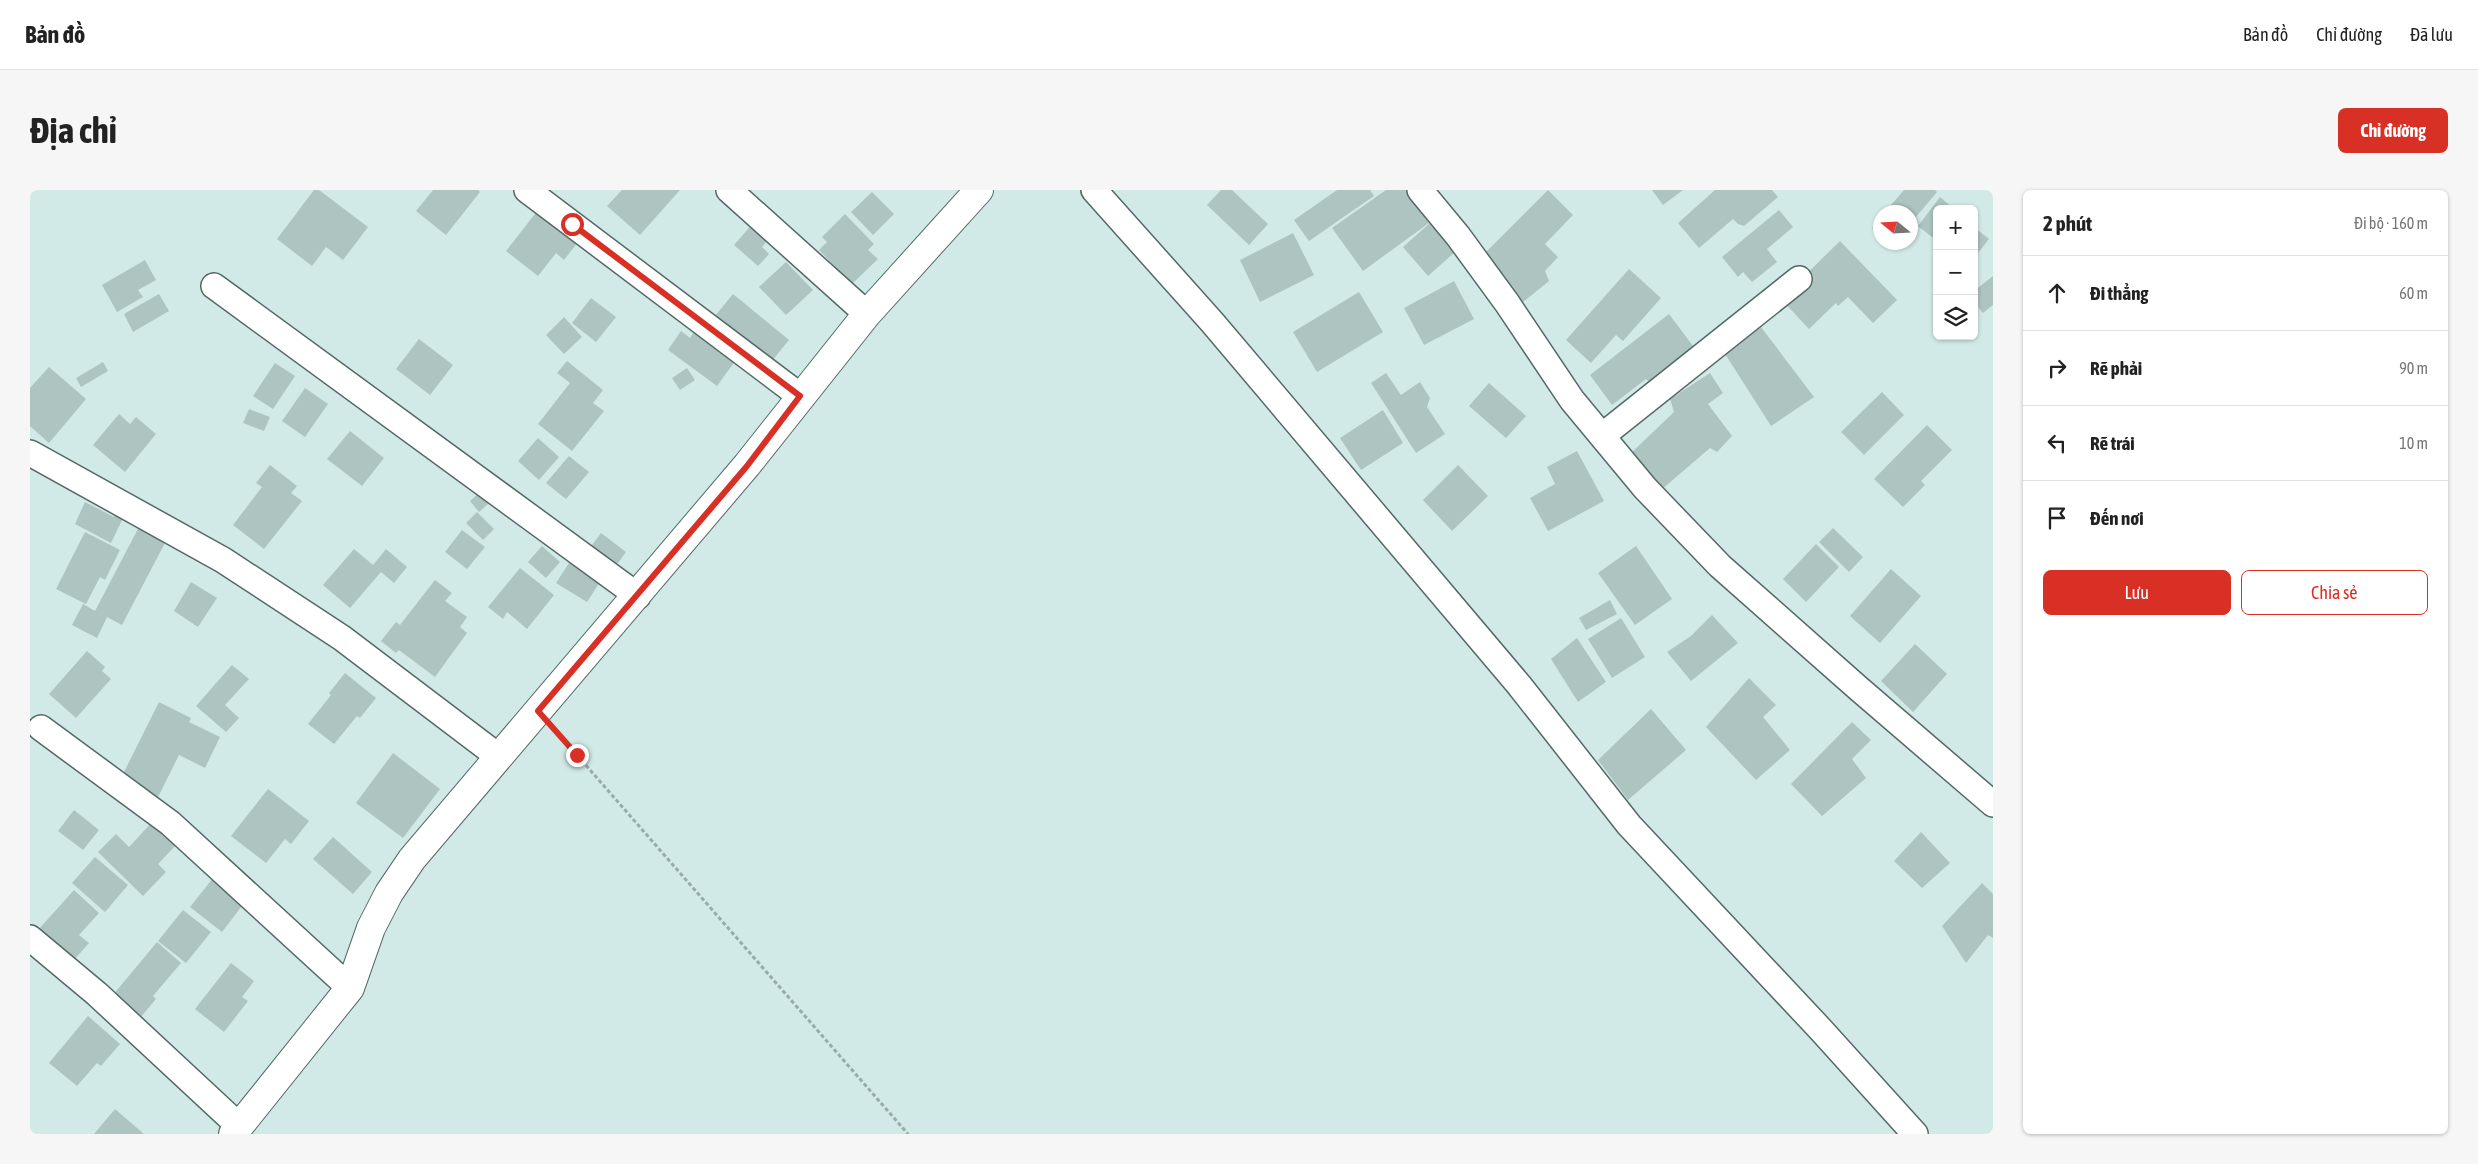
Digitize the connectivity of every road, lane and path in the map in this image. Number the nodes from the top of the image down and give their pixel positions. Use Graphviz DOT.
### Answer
graph roads {
  1 [pos="527,190"];
  2 [pos="730,190"];
  3 [pos="979,190"];
  4 [pos="1094,190"];
  5 [pos="1420,190"];
  6 [pos="1800,279"];
  7 [pos="214,286"];
  8 [pos="866,314"];
  9 [pos="800,396"];
  10 [pos="1602,436"];
  11 [pos="30,453"];
  12 [pos="638,596"];
  13 [pos="538,711"];
  14 [pos="42,728"];
  15 [pos="499,757"];
  16 [pos="1993,804"];
  17 [pos="30,938"];
  18 [pos="350,988"];
  19 [pos="236,1130"];
  20 [pos="908,1134"];
  21 [pos="1915,1134"];
  1 -- 9 [label="street"];
  2 -- 8 [label="street"];
  3 -- 8 [label="street"];
  4 -- 21 [label="street"];
  5 -- 10 [label="street"];
  6 -- 10 [label="street"];
  7 -- 12 [label="street"];
  8 -- 9 [label="street"];
  9 -- 12 [label="street"];
  10 -- 16 [label="street"];
  11 -- 15 [label="street"];
  12 -- 13 [label="street"];
  13 -- 15 [label="street"];
  13 -- 20 [label="path"];
  14 -- 18 [label="street"];
  15 -- 18 [label="street"];
  17 -- 19 [label="street"];
  18 -- 19 [label="street"];
}
